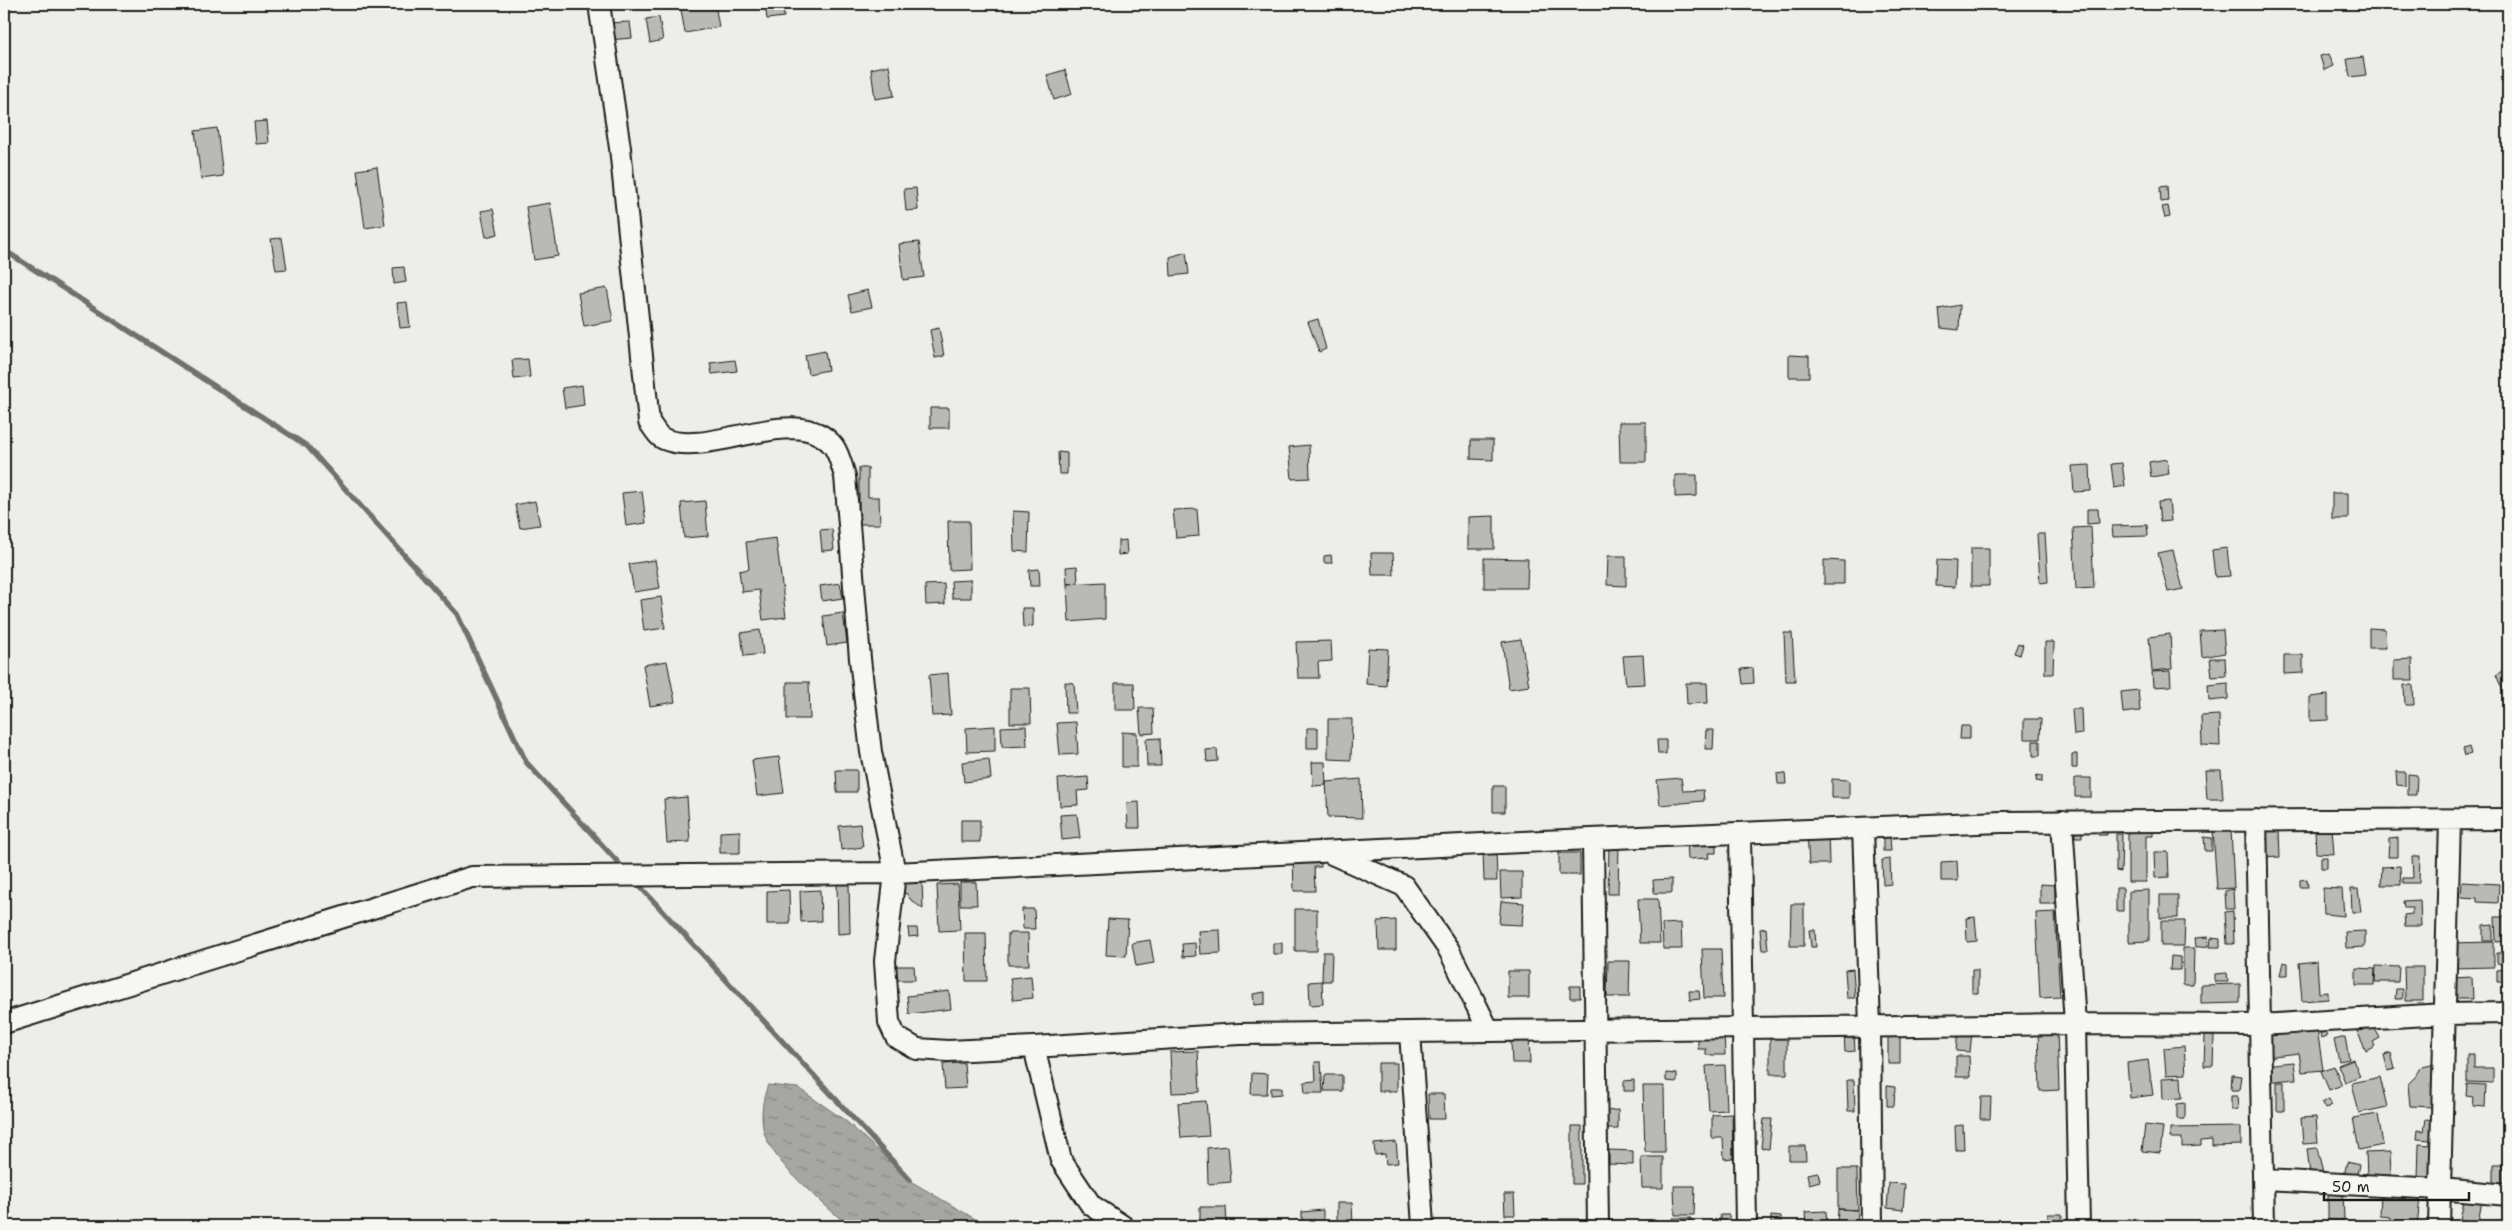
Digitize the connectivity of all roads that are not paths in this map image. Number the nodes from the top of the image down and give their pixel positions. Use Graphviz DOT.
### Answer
graph roads {
  1 [pos="599,4"];
  2 [pos="2508,819"];
  3 [pos="2256,820"];
  4 [pos="2062,821"];
  5 [pos="2450,821"];
  6 [pos="1864,828"];
  7 [pos="1740,833"];
  8 [pos="1593,839"];
  9 [pos="1328,852"];
  10 [pos="895,873"];
  11 [pos="2508,1013"];
  12 [pos="2446,1014"];
  13 [pos="4,1023"];
  14 [pos="2075,1024"];
  15 [pos="2259,1025"];
  16 [pos="1870,1026"];
  17 [pos="1745,1028"];
  18 [pos="1594,1030"];
  19 [pos="1489,1031"];
  20 [pos="1410,1032"];
  21 [pos="1034,1047"];
  22 [pos="2264,1180"];
  23 [pos="2440,1188"];
  24 [pos="2508,1196"];
  25 [pos="1123,1226"];
  26 [pos="1423,1226"];
  27 [pos="1598,1226"];
  28 [pos="1746,1226"];
  29 [pos="1872,1226"];
  30 [pos="2079,1226"];
  31 [pos="2264,1226"];
  32 [pos="2439,1226"];
  1 -- 10 [label="street"];
  2 -- 5 [label="street"];
  3 -- 4 [label="street"];
  3 -- 5 [label="street"];
  3 -- 15 [label="street"];
  4 -- 6 [label="street"];
  4 -- 14 [label="street"];
  5 -- 12 [label="street"];
  6 -- 7 [label="street"];
  6 -- 16 [label="street"];
  7 -- 8 [label="street"];
  7 -- 17 [label="street"];
  8 -- 9 [label="street"];
  8 -- 18 [label="street"];
  9 -- 10 [label="street"];
  9 -- 19 [label="street"];
  10 -- 13 [label="street"];
  10 -- 21 [label="street"];
  11 -- 12 [label="street"];
  12 -- 15 [label="street"];
  12 -- 23 [label="street"];
  14 -- 15 [label="street"];
  14 -- 16 [label="street"];
  14 -- 30 [label="street"];
  15 -- 22 [label="street"];
  16 -- 17 [label="street"];
  16 -- 29 [label="street"];
  17 -- 18 [label="street"];
  17 -- 28 [label="street"];
  18 -- 19 [label="street"];
  18 -- 27 [label="street"];
  19 -- 20 [label="street"];
  20 -- 21 [label="street"];
  20 -- 26 [label="street"];
  21 -- 25 [label="street"];
  22 -- 23 [label="street"];
  22 -- 31 [label="street"];
  23 -- 24 [label="street"];
  23 -- 32 [label="street"];
}
